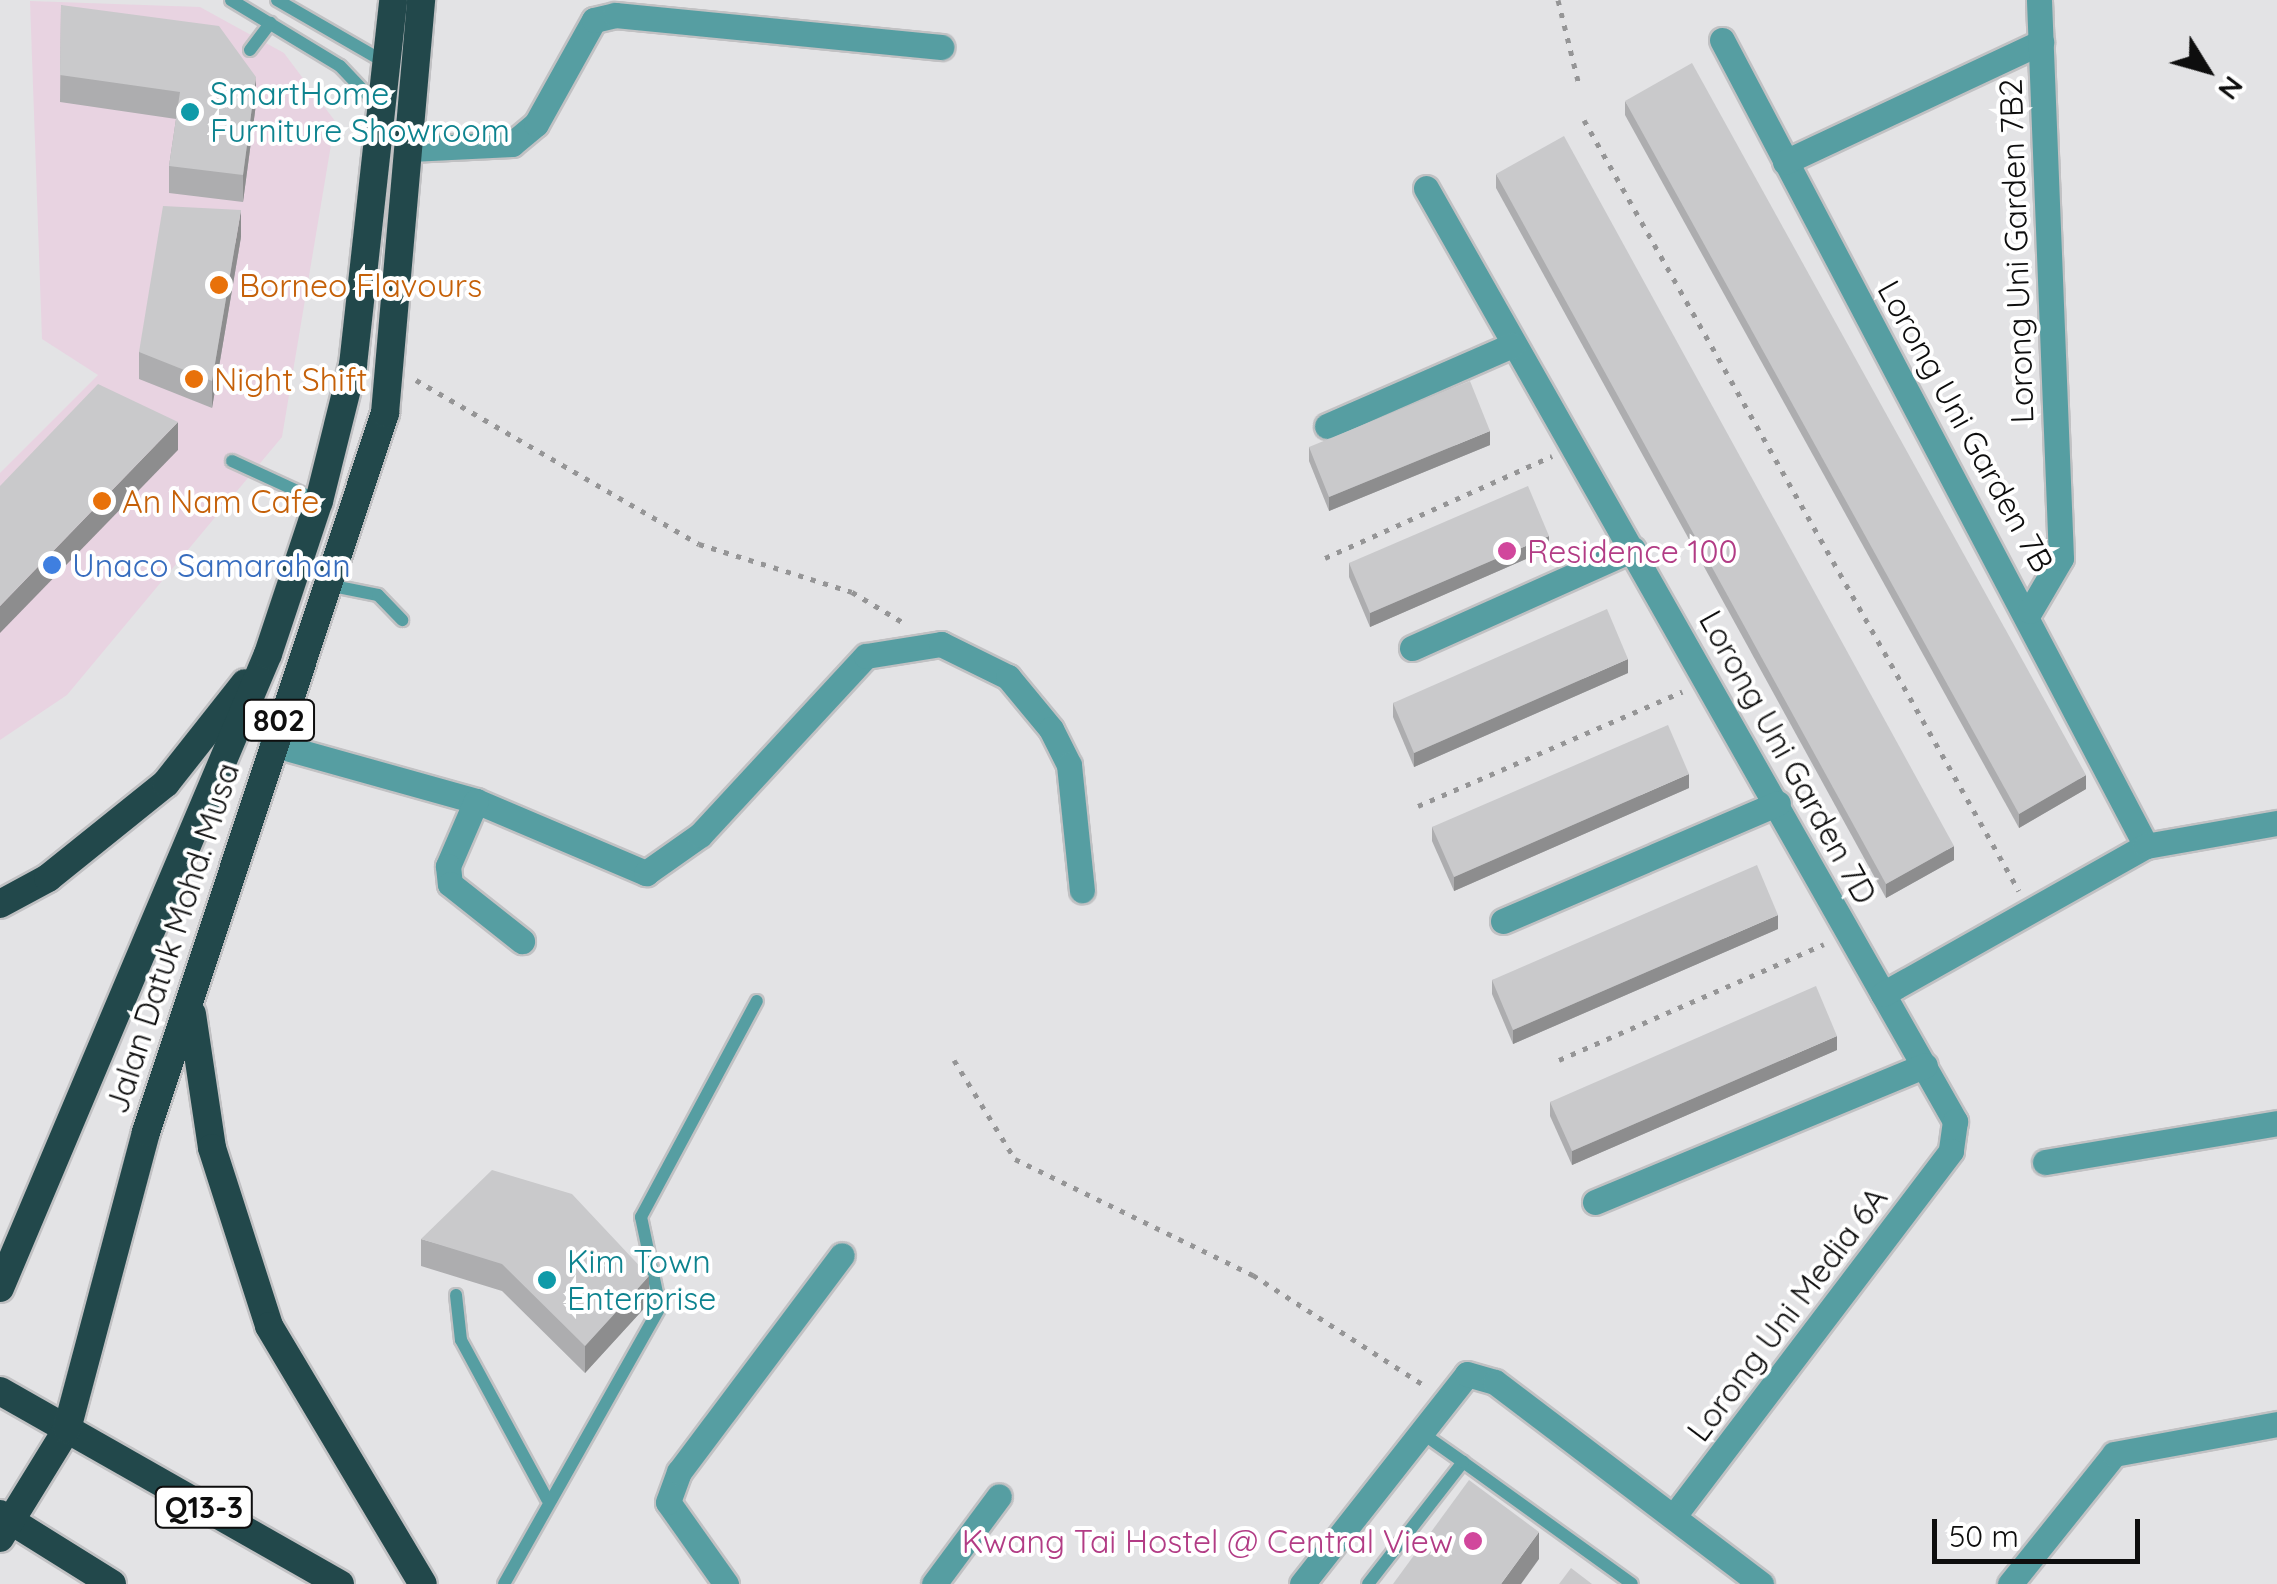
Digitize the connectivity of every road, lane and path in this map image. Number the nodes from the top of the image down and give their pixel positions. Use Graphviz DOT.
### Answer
graph roads {
  1 [pos="231,0"];
  2 [pos="277,0"];
  3 [pos="392,0"];
  4 [pos="421,0"];
  5 [pos="1558,0"];
  6 [pos="2038,0"];
  7 [pos="270,23"];
  8 [pos="1722,40"];
  9 [pos="2041,42"];
  10 [pos="940,47"];
  11 [pos="250,50"];
  12 [pos="388,64"];
  13 [pos="1580,85"];
  14 [pos="384,111"];
  15 [pos="1584,120"];
  16 [pos="410,149"];
  17 [pos="1784,162"];
  18 [pos="1426,188"];
  19 [pos="1512,344"];
  20 [pos="396,368"];
  21 [pos="1327,426"];
  22 [pos="1572,447"];
  23 [pos="232,462"];
  24 [pos="319,501"];
  25 [pos="1633,549"];
  26 [pos="1325,558"];
  27 [pos="326,584"];
  28 [pos="2030,611"];
  29 [pos="402,620"];
  30 [pos="941,644"];
  31 [pos="1412,648"];
  32 [pos="268,654"];
  33 [pos="1708,681"];
  34 [pos="272,744"];
  35 [pos="476,801"];
  36 [pos="1778,803"];
  37 [pos="1418,806"];
  38 [pos="2277,824"];
  39 [pos="2146,846"];
  40 [pos="1082,890"];
  41 [pos="0,904"];
  42 [pos="2030,912"];
  43 [pos="1503,921"];
  44 [pos="1850,933"];
  45 [pos="522,941"];
  46 [pos="1884,994"];
  47 [pos="757,1001"];
  48 [pos="190,1008"];
  49 [pos="954,1060"];
  50 [pos="1559,1060"];
  51 [pos="1925,1065"];
  52 [pos="2277,1123"];
  53 [pos="1951,1150"];
  54 [pos="2045,1162"];
  55 [pos="1595,1202"];
  56 [pos="842,1255"];
  57 [pos="0,1288"];
  58 [pos="456,1296"];
  59 [pos="0,1391"];
  60 [pos="1442,1397"];
  61 [pos="2277,1424"];
  62 [pos="67,1430"];
  63 [pos="1417,1430"];
  64 [pos="1462,1462"];
  65 [pos="999,1496"];
  66 [pos="548,1499"];
  67 [pos="1674,1516"];
  68 [pos="4,1525"];
  69 [pos="112,1584"];
  70 [pos="340,1584"];
  71 [pos="423,1584"];
  72 [pos="504,1584"];
  73 [pos="726,1584"];
  74 [pos="934,1584"];
  75 [pos="1302,1584"];
  76 [pos="1368,1584"];
  77 [pos="1632,1584"];
  78 [pos="1761,1584"];
  79 [pos="2010,1584"];
  1 -- 7 [label="lane"];
  2 -- 12 [label="lane"];
  3 -- 12 [label="highway, Jalan Datuk Mohd. Musa / 802"];
  4 -- 16 [label="highway, Jalan Datuk Mohd. Musa / 802"];
  5 -- 13 [label="path"];
  6 -- 9 [label="street, Lorong Uni Garden 7B2"];
  7 -- 11 [label="lane"];
  7 -- 14 [label="lane"];
  8 -- 17 [label="street, Lorong Uni Garden 7B"];
  9 -- 17 [label="street"];
  9 -- 28 [label="street, Lorong Uni Garden 7B2"];
  10 -- 16 [label="street"];
  12 -- 14 [label="highway, Jalan Datuk Mohd. Musa / 802"];
  14 -- 24 [label="highway, Jalan Datuk Mohd. Musa / 802"];
  15 -- 42 [label="path"];
  16 -- 20 [label="highway, Jalan Datuk Mohd. Musa / 802"];
  17 -- 28 [label="street, Lorong Uni Garden 7B"];
  18 -- 19 [label="street, Lorong Uni Garden 7D"];
  19 -- 21 [label="street"];
  19 -- 22 [label="street, Lorong Uni Garden 7D"];
  20 -- 27 [label="highway, Jalan Datuk Mohd. Musa / 802"];
  20 -- 30 [label="path"];
  22 -- 25 [label="street, Lorong Uni Garden 7D"];
  22 -- 26 [label="path"];
  23 -- 24 [label="lane"];
  24 -- 32 [label="highway, Jalan Datuk Mohd. Musa / 802"];
  25 -- 31 [label="street"];
  25 -- 33 [label="street, Lorong Uni Garden 7D"];
  27 -- 29 [label="lane"];
  27 -- 34 [label="highway, Jalan Datuk Mohd. Musa / 802"];
  28 -- 39 [label="street, Lorong Uni Garden 7B"];
  30 -- 35 [label="street"];
  30 -- 40 [label="street"];
  32 -- 41 [label="highway"];
  32 -- 57 [label="highway, Jalan Datuk Mohd. Musa / 802"];
  33 -- 36 [label="street, Lorong Uni Garden 7D"];
  33 -- 37 [label="path"];
  34 -- 35 [label="street"];
  34 -- 48 [label="highway, Jalan Datuk Mohd. Musa / 802"];
  35 -- 45 [label="street"];
  36 -- 43 [label="street"];
  36 -- 44 [label="street, Lorong Uni Garden 7D"];
  38 -- 39 [label="street"];
  39 -- 42 [label="street"];
  42 -- 46 [label="street"];
  44 -- 46 [label="street, Lorong Uni Garden 7D"];
  44 -- 50 [label="path"];
  46 -- 51 [label="street, Lorong Uni Garden 7D"];
  47 -- 66 [label="lane"];
  48 -- 62 [label="highway, Jalan Datuk Mohd. Musa / 802"];
  48 -- 71 [label="highway"];
  49 -- 60 [label="path"];
  51 -- 53 [label="street, Lorong Uni Garden 7D"];
  51 -- 55 [label="street"];
  52 -- 54 [label="street"];
  53 -- 67 [label="street, Lorong Uni Media 6A"];
  56 -- 73 [label="street"];
  58 -- 66 [label="lane"];
  59 -- 62 [label="highway, Q13-3"];
  60 -- 63 [label="street"];
  60 -- 67 [label="street"];
  61 -- 79 [label="street"];
  62 -- 68 [label="highway, Jalan Datuk Mohd. Musa"];
  62 -- 70 [label="highway, Q13-3"];
  63 -- 64 [label="lane"];
  63 -- 75 [label="street"];
  64 -- 76 [label="lane"];
  64 -- 77 [label="lane"];
  65 -- 74 [label="street"];
  66 -- 72 [label="lane"];
  67 -- 78 [label="street"];
  68 -- 69 [label="highway"];
}
